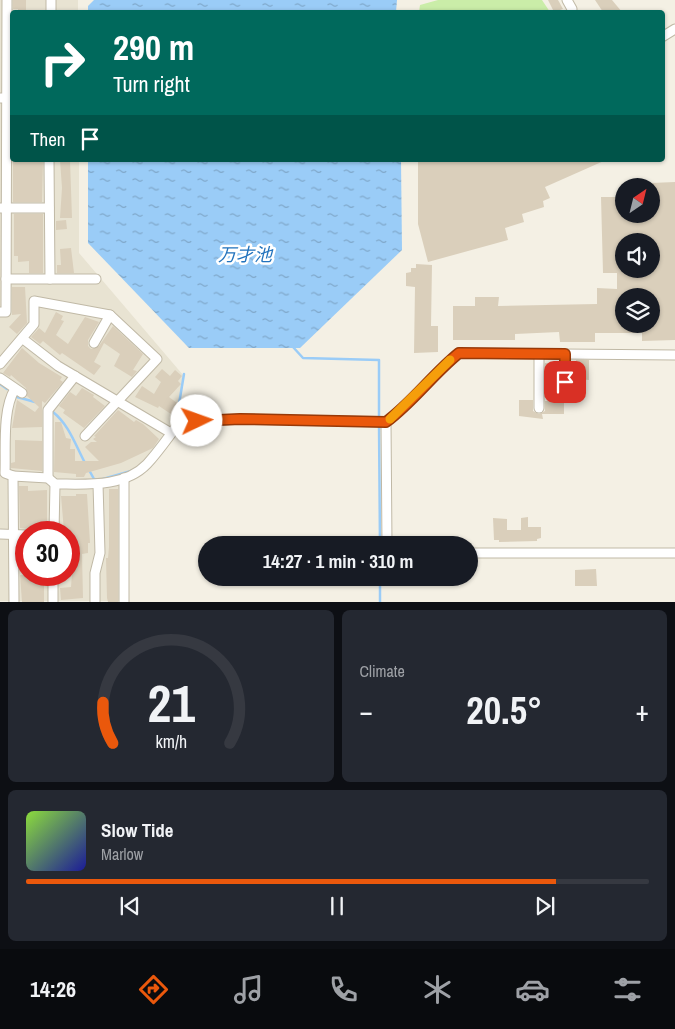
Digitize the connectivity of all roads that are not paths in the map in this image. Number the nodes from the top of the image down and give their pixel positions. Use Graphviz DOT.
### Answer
graph roads {
  1 [pos="7,0"];
  2 [pos="567,0"];
  3 [pos="572,9"];
  4 [pos="6,98"];
  5 [pos="49,162"];
  6 [pos="3,208"];
  7 [pos="49,208"];
  8 [pos="6,279"];
  9 [pos="96,279"];
  10 [pos="50,280"];
  11 [pos="0,312"];
  12 [pos="110,314"];
  13 [pos="23,339"];
  14 [pos="94,343"];
  15 [pos="539,354"];
  16 [pos="565,354"];
  17 [pos="675,355"];
  18 [pos="0,364"];
  19 [pos="75,376"];
  20 [pos="0,378"];
  21 [pos="565,396"];
  22 [pos="118,401"];
  23 [pos="539,408"];
  24 [pos="386,422"];
  25 [pos="3,426"];
  26 [pos="171,433"];
  27 [pos="85,436"];
  28 [pos="6,474"];
  29 [pos="48,478"];
  30 [pos="124,478"];
  31 [pos="55,484"];
  32 [pos="98,484"];
  33 [pos="54,521"];
  34 [pos="0,534"];
  35 [pos="13,535"];
  36 [pos="387,536"];
  37 [pos="478,553"];
  38 [pos="675,553"];
  39 [pos="53,586"];
  40 [pos="14,602"];
  41 [pos="53,602"];
  42 [pos="95,602"];
  43 [pos="124,602"];
  1 -- 4 [label="street"];
  2 -- 3 [label="street"];
  4 -- 6 [label="street"];
  5 -- 7 [label="street"];
  6 -- 7 [label="street"];
  6 -- 8 [label="street"];
  7 -- 10 [label="street"];
  8 -- 10 [label="street"];
  8 -- 11 [label="street"];
  9 -- 10 [label="street"];
  12 -- 13 [label="street"];
  12 -- 14 [label="street"];
  12 -- 22 [label="street"];
  13 -- 18 [label="street"];
  13 -- 19 [label="street"];
  15 -- 16 [label="street"];
  15 -- 23 [label="street"];
  15 -- 24 [label="street"];
  16 -- 17 [label="street"];
  16 -- 21 [label="street"];
  19 -- 22 [label="street"];
  19 -- 29 [label="street"];
  20 -- 25 [label="street"];
  22 -- 26 [label="street"];
  22 -- 27 [label="street"];
  24 -- 26 [label="street"];
  24 -- 36 [label="street"];
  25 -- 28 [label="street"];
  26 -- 30 [label="street"];
  28 -- 29 [label="street"];
  28 -- 35 [label="street"];
  29 -- 31 [label="street"];
  30 -- 32 [label="street"];
  30 -- 43 [label="street"];
  31 -- 32 [label="street"];
  31 -- 33 [label="street"];
  32 -- 42 [label="street"];
  34 -- 35 [label="street"];
  35 -- 40 [label="street"];
  37 -- 38 [label="street"];
  39 -- 41 [label="street"];
}
